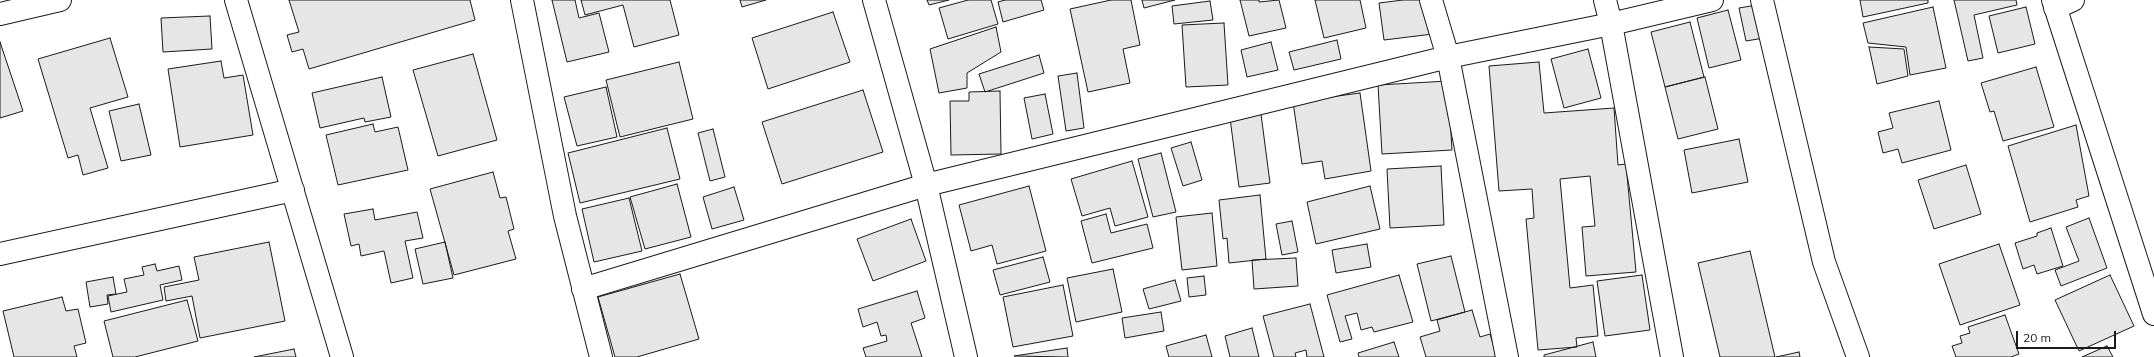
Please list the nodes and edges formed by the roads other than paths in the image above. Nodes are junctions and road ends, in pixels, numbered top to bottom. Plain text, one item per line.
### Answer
1 (60, 0) edge
2 (236, 0) edge
3 (522, 0) edge
4 (874, 0) edge
5 (1432, 0) edge
6 (1605, 0) edge
7 (1712, 0) edge
8 (1762, 0) edge
9 (2060, 3) edge
10 (0, 14) edge
11 (1611, 24) junction
12 (1448, 57) junction
13 (926, 185) junction
14 (293, 190) junction
15 (0, 254) edge
16 (583, 289) junction
17 (2154, 314) edge
18 (342, 357) edge
19 (601, 357) edge
20 (966, 357) edge
21 (1507, 357) edge
22 (1672, 357) edge
23 (1858, 357) edge

1 - 10 street
2 - 14 street
3 - 16 street
4 - 13 street
5 - 12 street
6 - 11 street
7 - 11 street
8 - 23 street
9 - 17 street
11 - 12 street
11 - 22 street
12 - 13 street
12 - 21 street
13 - 16 street
13 - 20 street
14 - 15 street
14 - 18 street
16 - 19 street

